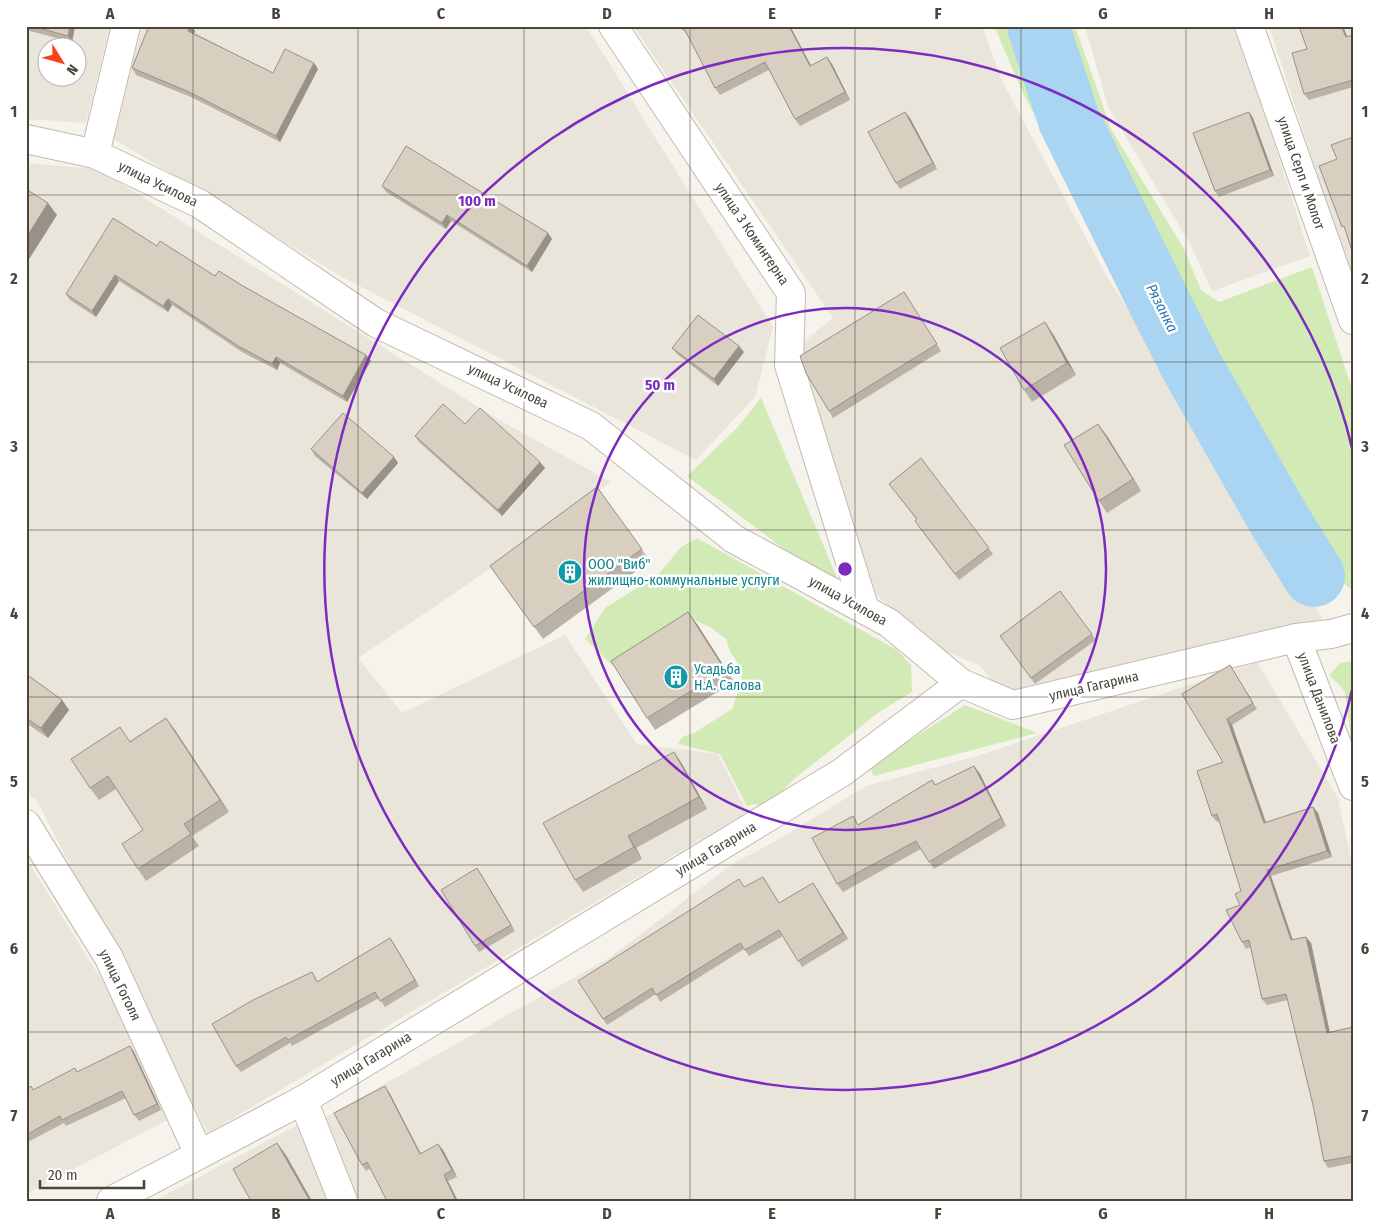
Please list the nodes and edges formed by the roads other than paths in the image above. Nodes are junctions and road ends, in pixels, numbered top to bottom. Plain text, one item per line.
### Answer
1 (126, 26) edge
2 (613, 26) edge
3 (1249, 26) edge
4 (26, 139) edge
5 (95, 154) junction
6 (1353, 320) edge
7 (865, 610) junction
8 (1353, 628) edge
9 (1296, 638) junction
10 (961, 683) junction
11 (1353, 786) edge
12 (26, 824) edge
13 (304, 1100) junction
14 (199, 1154) junction
15 (111, 1201) edge
16 (343, 1201) edge

1 - 5 street
2 - 7 street, улица 3 Коминтерна
3 - 6 street, улица Серп и Молот
4 - 5 street, улица Усилова
5 - 7 street, улица Усилова
7 - 10 street, улица Усилова
8 - 9 street, улица Гагарина
9 - 10 street, улица Гагарина
9 - 11 street, улица Данилова
10 - 13 street, улица Гагарина
12 - 14 street, улица Гоголя
13 - 14 street, улица Гагарина
13 - 16 street
14 - 15 street, улица Гагарина

